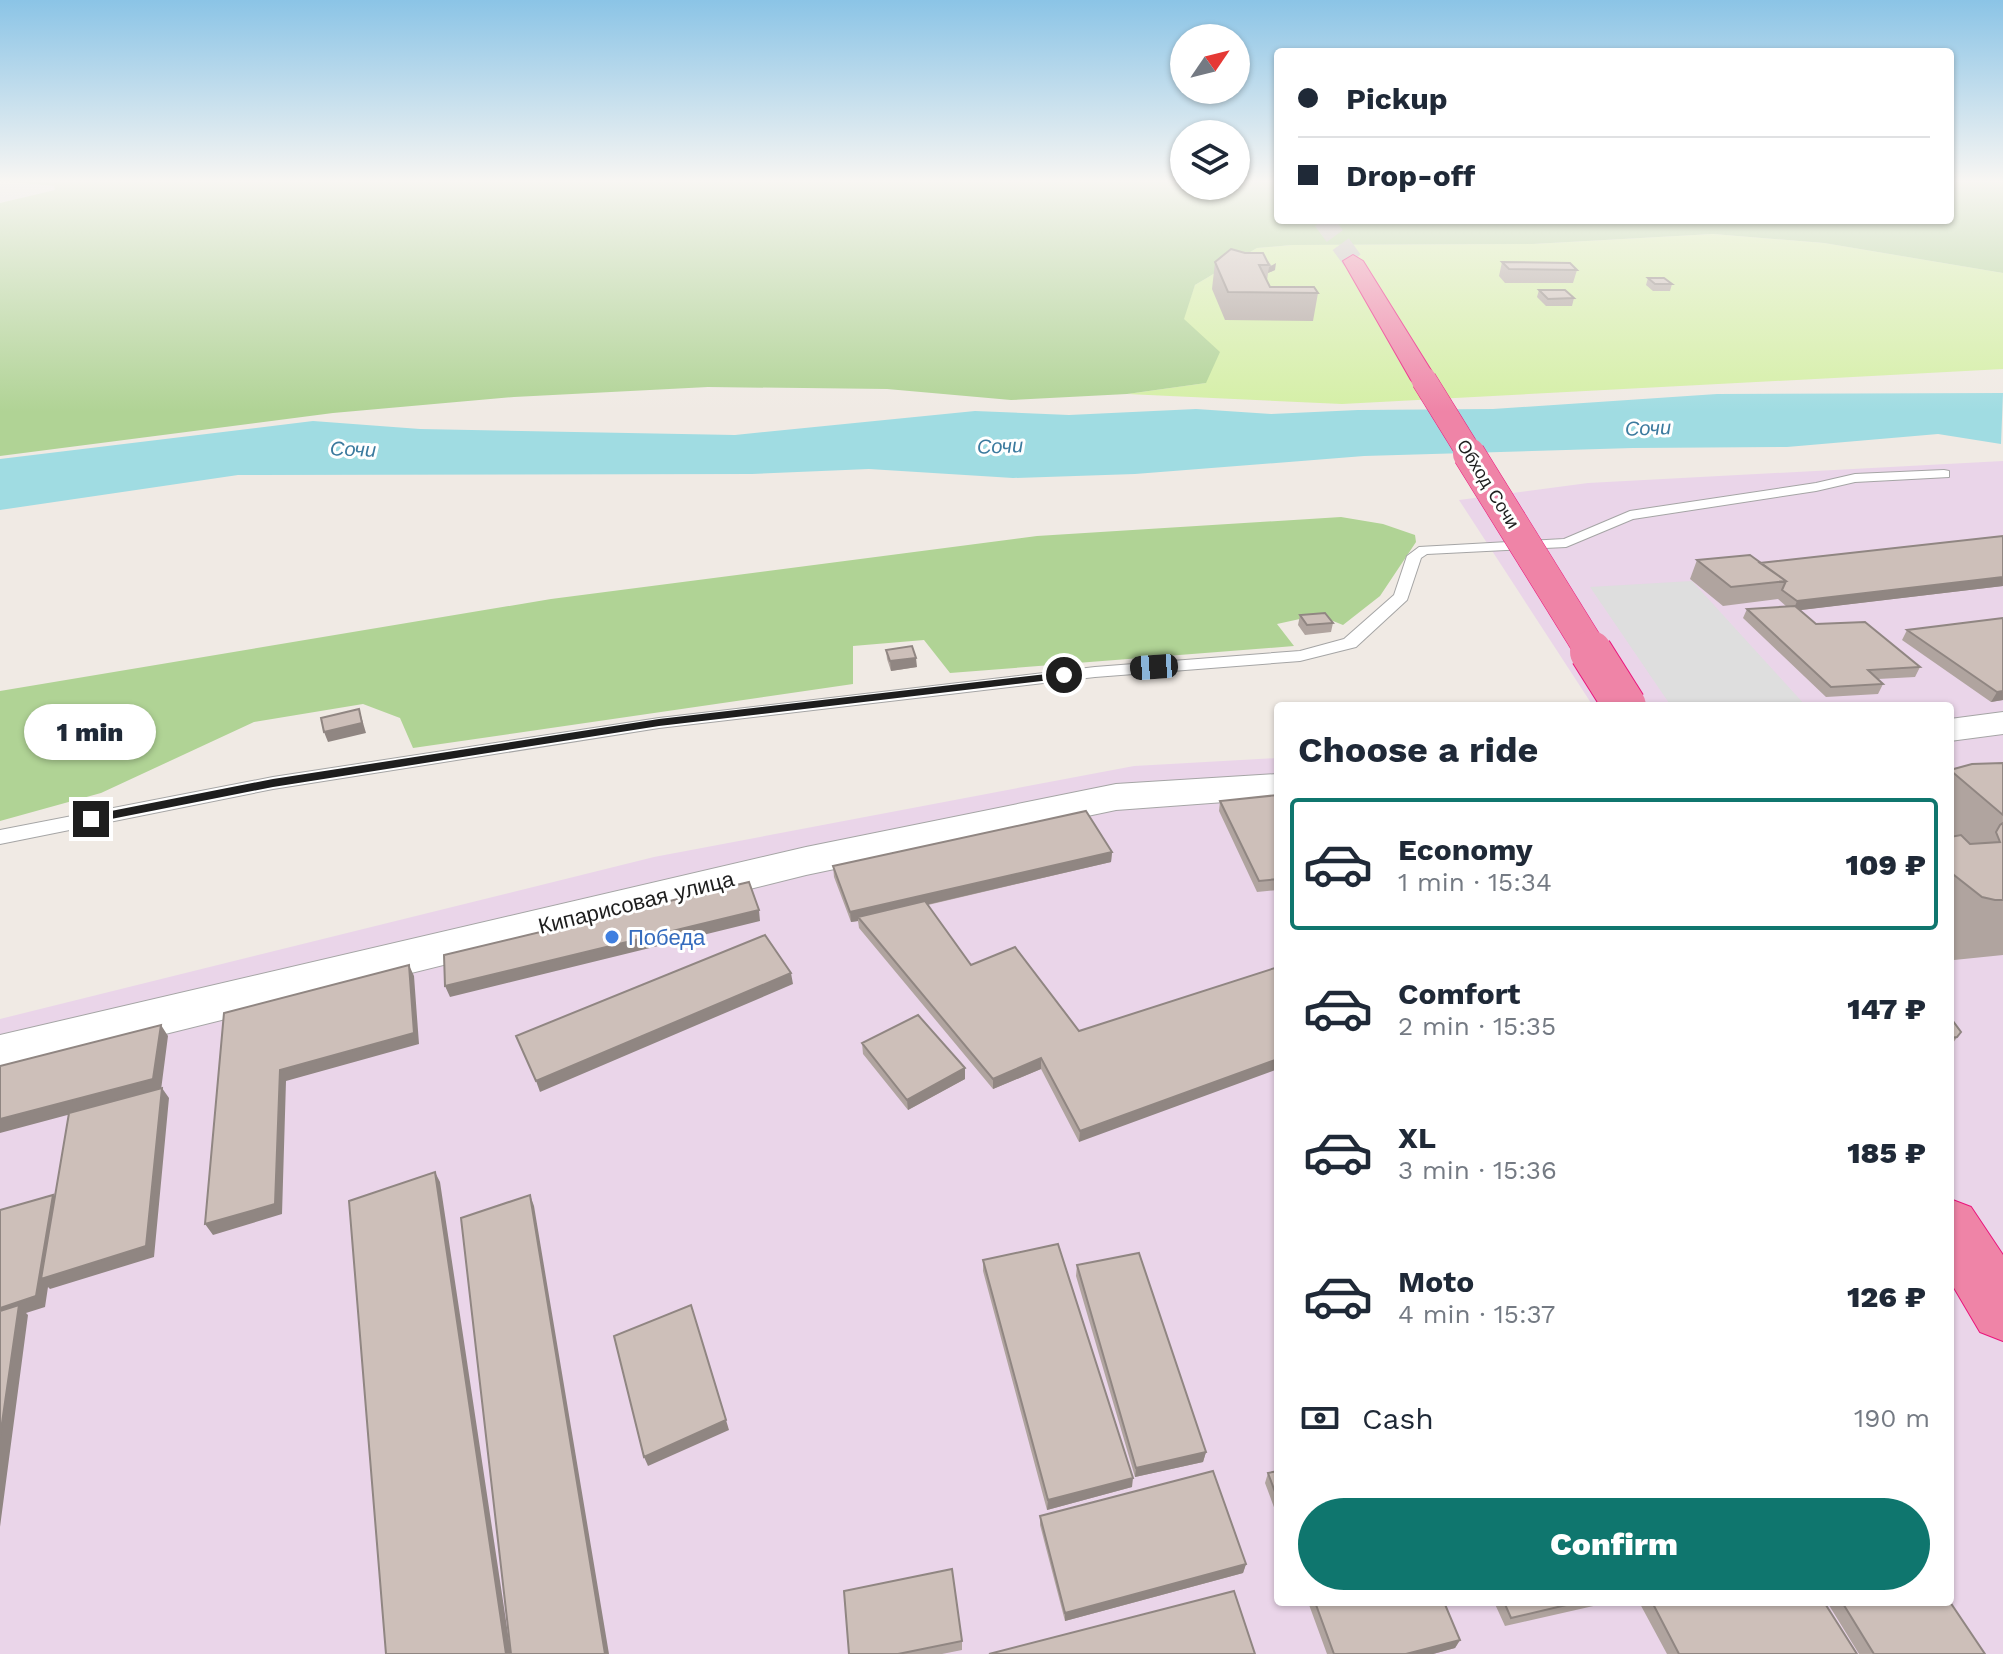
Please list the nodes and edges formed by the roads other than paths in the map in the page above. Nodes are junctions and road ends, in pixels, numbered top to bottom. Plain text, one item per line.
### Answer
1 (1353, 261) tunnel mouth
2 (1944, 474) dead end
3 (1623, 702) edge
4 (2003, 723) edge
5 (1954, 729) edge
6 (1274, 786) edge
7 (0, 837) edge
8 (0, 1055) edge
9 (1954, 1232) edge
10 (2003, 1311) edge

1 - 3 highway, Обход Сочи, bridge
2 - 7 lane
4 - 5 street
6 - 8 street, Кипарисовая улица
9 - 10 highway

